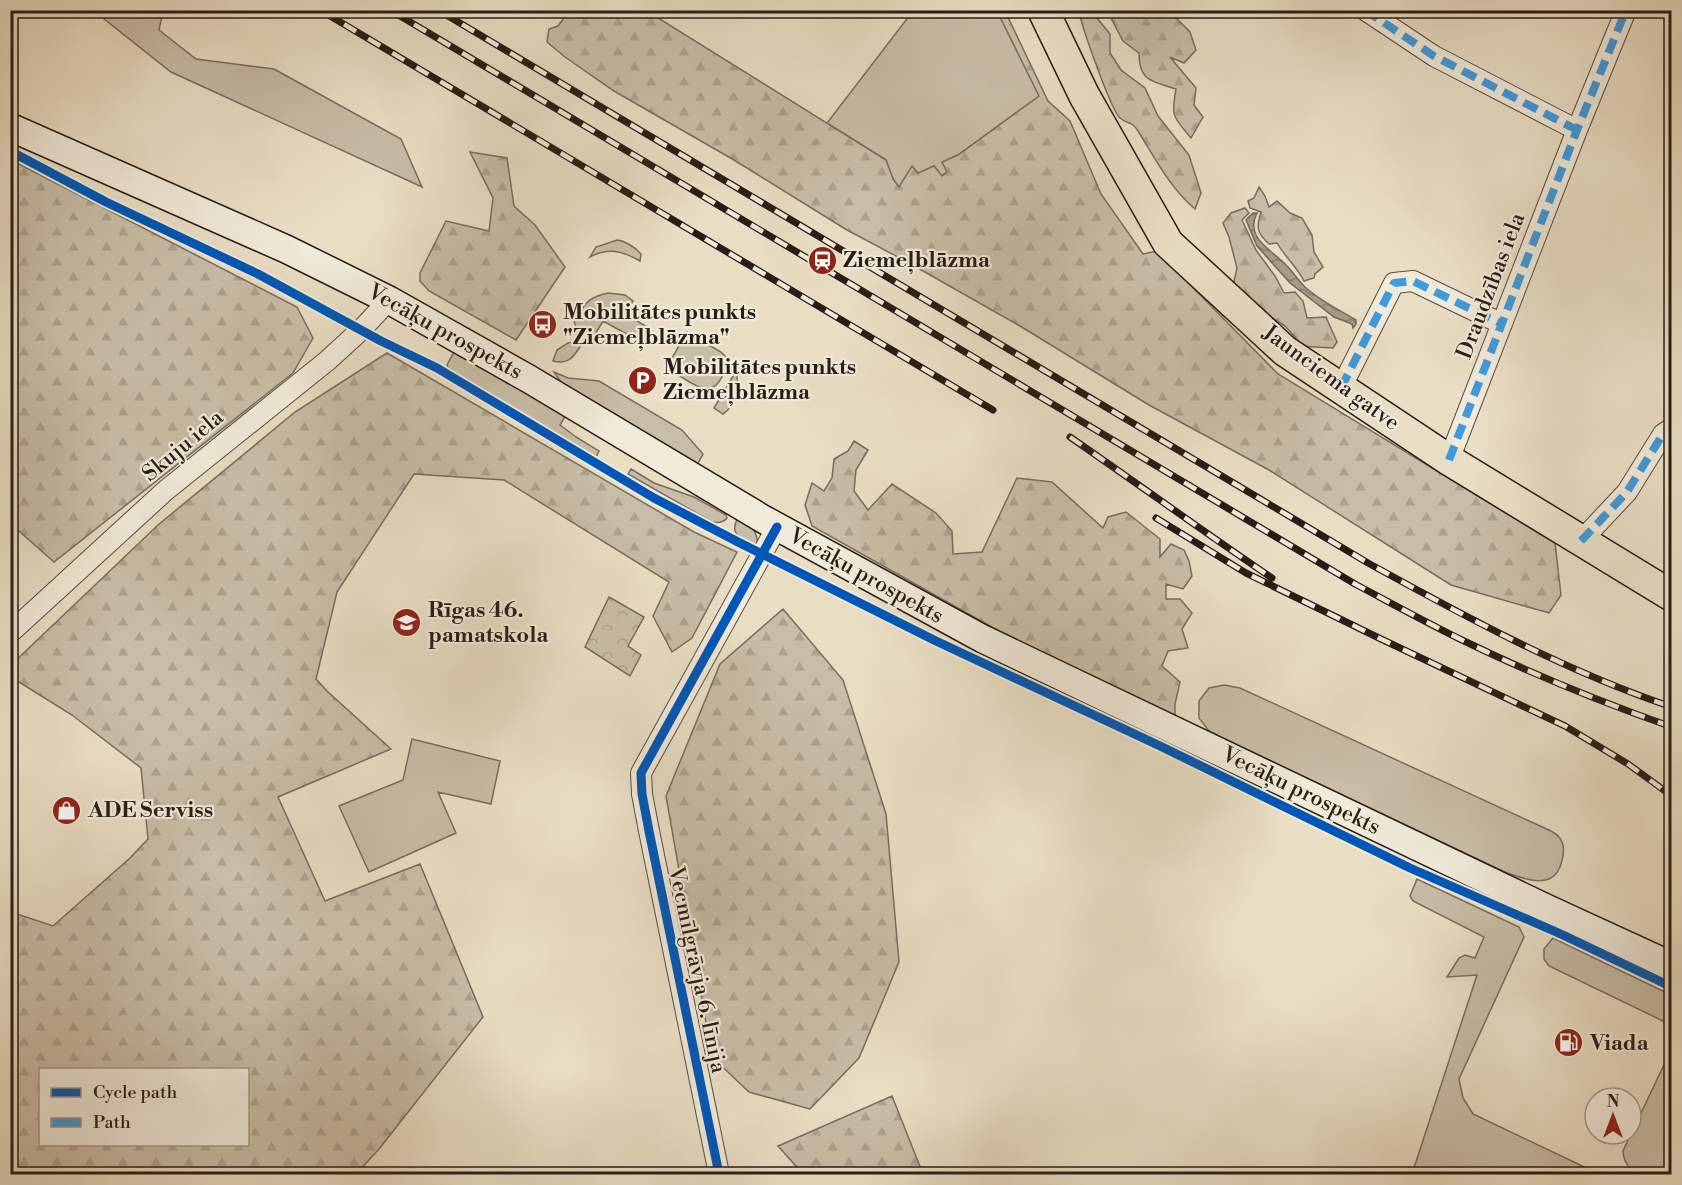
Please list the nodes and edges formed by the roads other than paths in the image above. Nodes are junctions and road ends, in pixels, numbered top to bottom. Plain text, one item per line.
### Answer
1 (1043, 10) edge
2 (1365, 10) edge
3 (1626, 10) edge
4 (10, 127) edge
5 (1577, 130) junction
6 (389, 300) junction
7 (1502, 324) junction
8 (1341, 388) junction
9 (1671, 428) edge
10 (1449, 460) junction
11 (777, 527) junction
12 (1581, 541) junction
13 (1671, 596) edge
14 (10, 633) edge
15 (1671, 966) edge
16 (719, 1174) edge

1 - 8 main road, Jaunciema gatve
2 - 5 street
3 - 5 street, Draudzības iela
4 - 6 main road, Vecāķu prospekts
5 - 7 street, Draudzības iela
6 - 11 main road, Vecāķu prospekts
6 - 14 street, Skuju iela
7 - 8 street
7 - 10 street, Draudzības iela
8 - 10 main road, Jaunciema gatve
9 - 12 street
10 - 12 main road, Jaunciema gatve
11 - 15 main road, Vecāķu prospekts
11 - 16 street, Vecmīlgrāvja 6. līnija
12 - 13 main road, Jaunciema gatve

